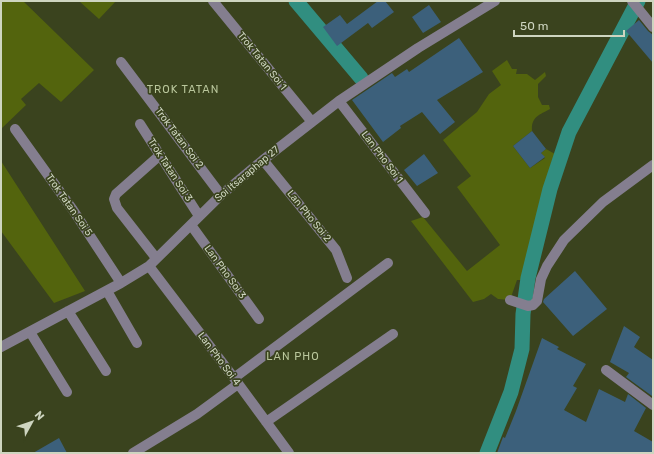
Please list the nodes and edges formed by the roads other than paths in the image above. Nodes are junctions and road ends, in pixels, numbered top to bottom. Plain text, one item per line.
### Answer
1 (213, 1) edge
2 (495, 1) edge
3 (633, 3) edge
4 (653, 27) edge
5 (121, 62) dead end
6 (339, 101) junction
7 (312, 122) junction
8 (140, 124) dead end
9 (15, 129) dead end
10 (160, 155) junction
11 (263, 160) junction
12 (653, 165) edge
13 (221, 195) junction
14 (425, 213) dead end
15 (199, 216) junction
16 (191, 225) junction
17 (156, 258) junction
18 (388, 263) dead end
19 (149, 266) junction
20 (347, 278) dead end
21 (121, 283) junction
22 (107, 291) junction
23 (510, 300) dead end
24 (68, 311) junction
25 (258, 319) dead end
26 (30, 332) junction
27 (393, 334) dead end
28 (137, 344) dead end
29 (1, 347) edge
30 (606, 370) dead end
31 (106, 371) dead end
32 (236, 381) junction
33 (67, 392) dead end
34 (653, 404) edge
35 (266, 422) junction
36 (133, 453) edge
37 (288, 453) edge

1 - 7 street, Trok Tatan Soi 1
2 - 6 street, Soi Itsaraphap 27
3 - 4 street
5 - 13 street, Trok Tatan Soi 2
6 - 7 street, Soi Itsaraphap 27
6 - 14 street, Lan Pho Soi 1
7 - 11 street, Soi Itsaraphap 27
8 - 10 street, Trok Tatan Soi 3
9 - 21 street, Trok Tatan Soi 5
10 - 15 street, Trok Tatan Soi 3
10 - 17 street
11 - 13 street, Soi Itsaraphap 27
11 - 20 street, Lan Pho Soi 2
12 - 23 street
13 - 15 street, Soi Itsaraphap 27
15 - 16 street, Soi Itsaraphap 27
16 - 17 street, Soi Itsaraphap 27
16 - 25 street, Lan Pho Soi 3
17 - 19 street, Soi Itsaraphap 27
18 - 32 street
19 - 21 street, Soi Itsaraphap 27
19 - 32 street, Lan Pho Soi 4
21 - 22 street, Soi Itsaraphap 27
22 - 24 street, Soi Itsaraphap 27
22 - 28 street
24 - 26 street, Soi Itsaraphap 27
24 - 31 street
26 - 29 street, Soi Itsaraphap 27
26 - 33 street
27 - 35 street
30 - 34 street
32 - 35 street, Lan Pho Soi 4
32 - 36 street
35 - 37 street, Lan Pho Soi 4

